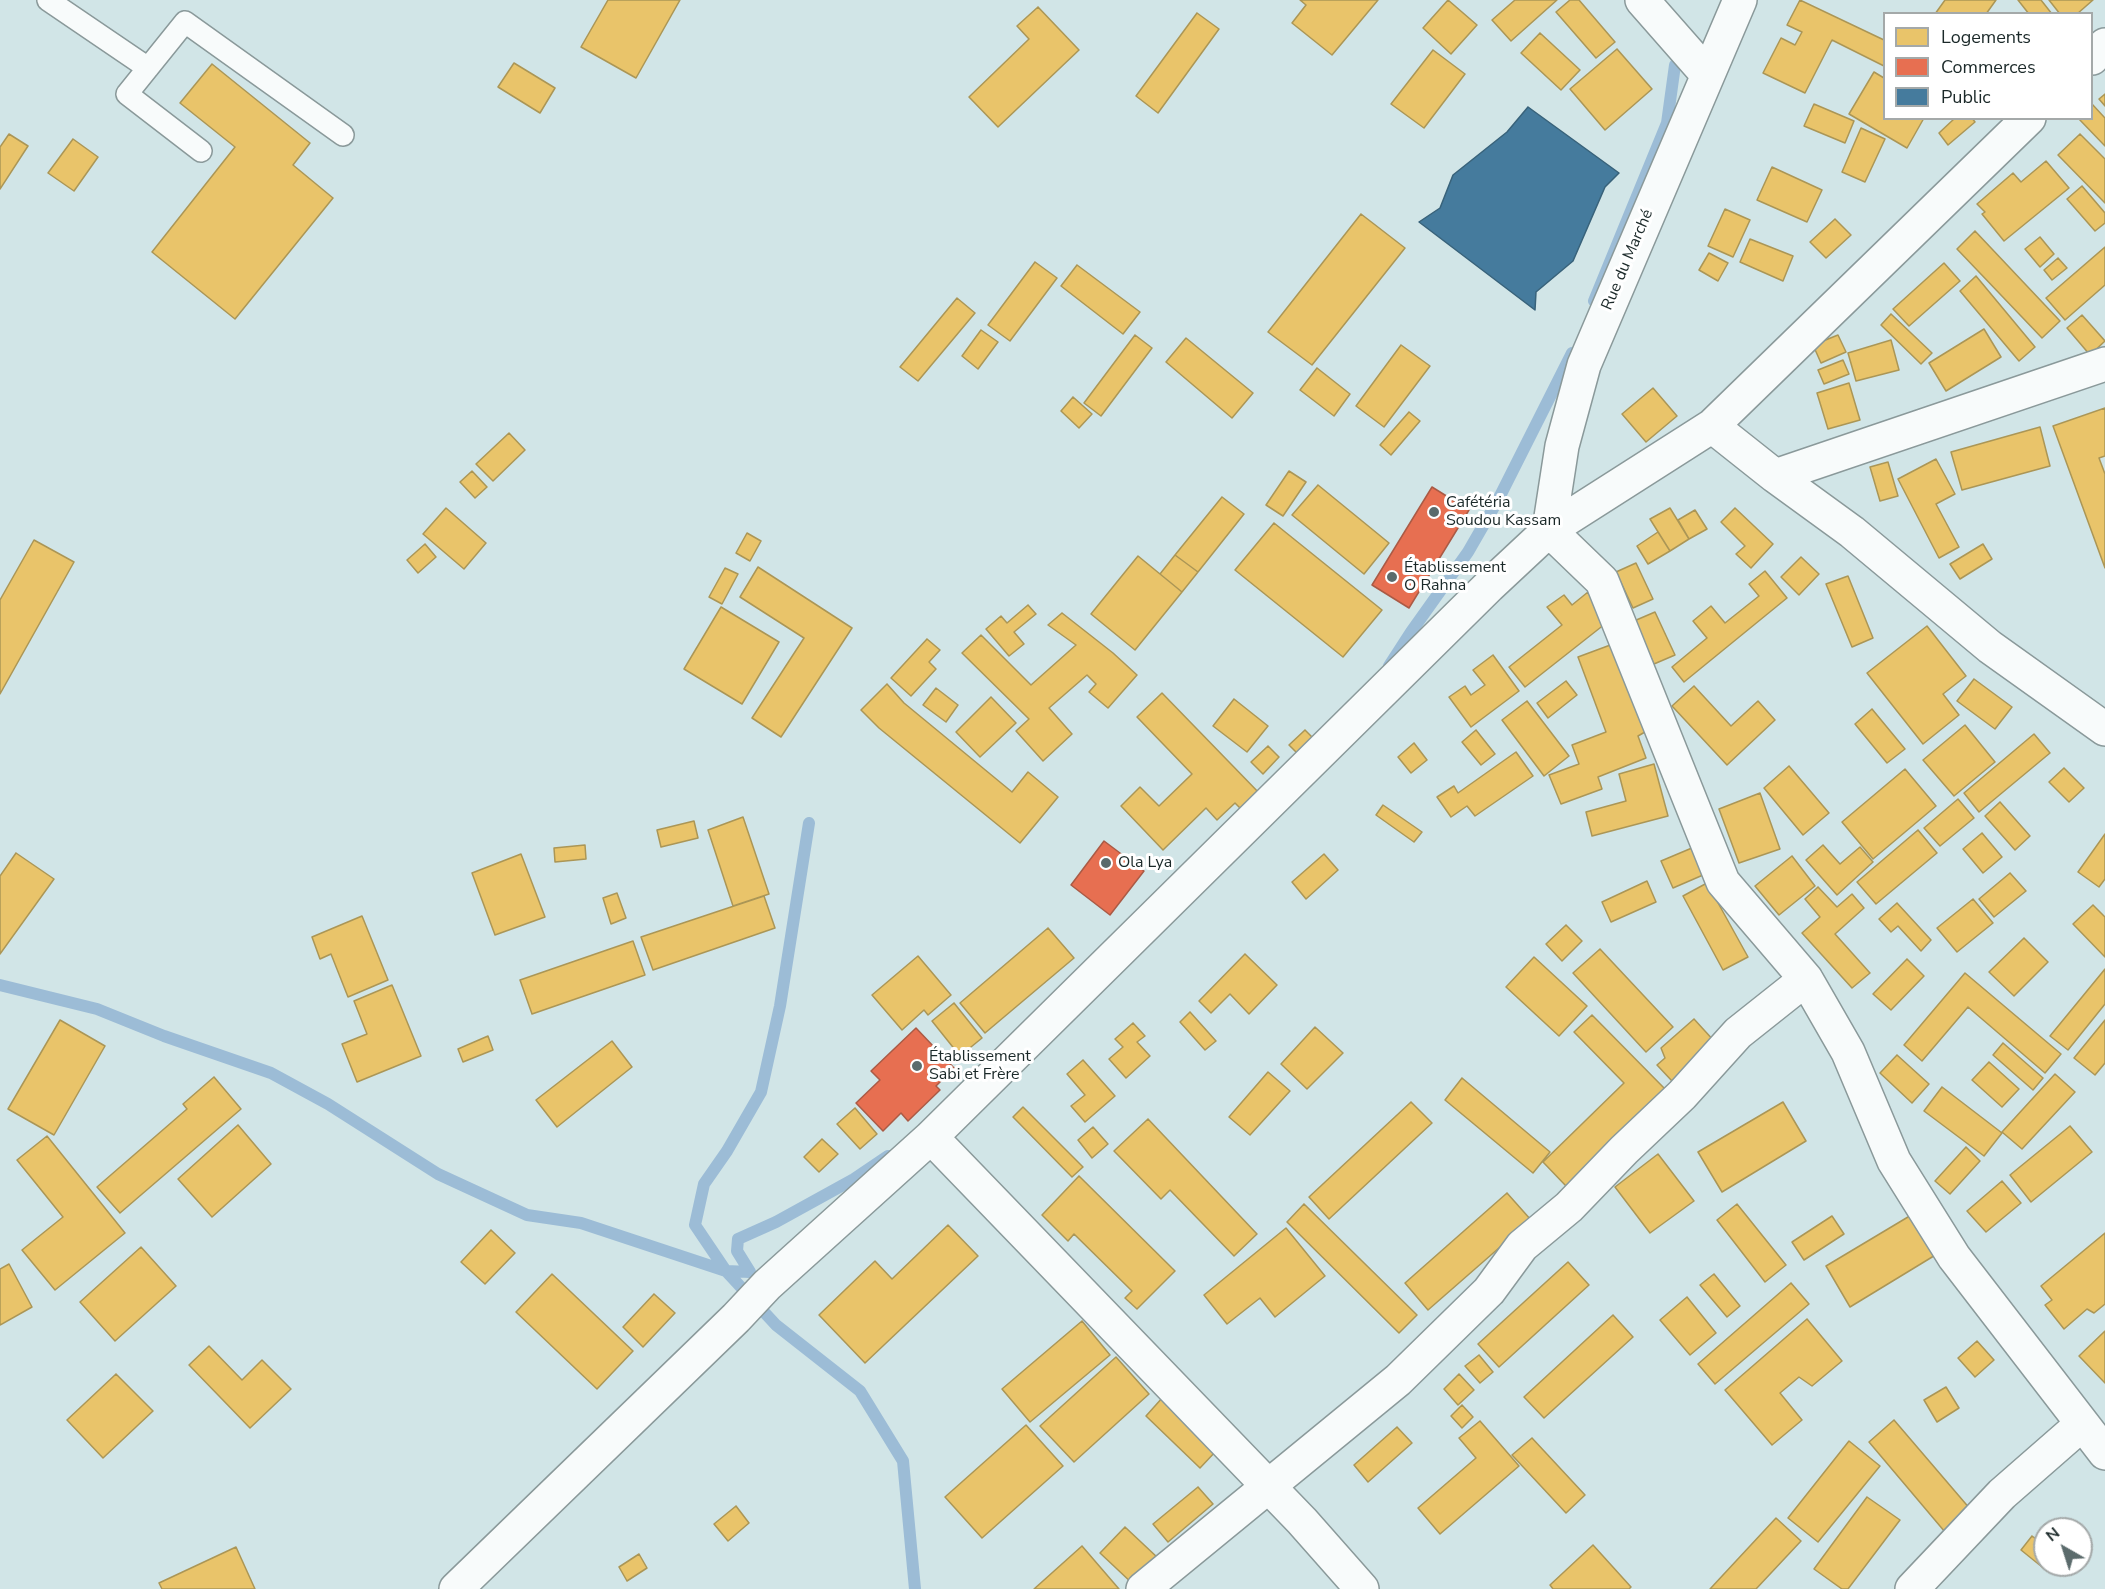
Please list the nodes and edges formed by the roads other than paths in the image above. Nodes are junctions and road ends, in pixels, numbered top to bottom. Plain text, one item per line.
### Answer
1 (48, 0) edge
2 (1642, 0) edge
3 (1740, 0) edge
4 (2105, 45) edge
5 (2093, 56) edge
6 (148, 68) junction
7 (1707, 74) junction
8 (2027, 120) edge
9 (343, 135) dead end
10 (201, 151) dead end
11 (2105, 364) edge
12 (1712, 426) junction
13 (1775, 476) junction
14 (1549, 530) junction
15 (2105, 729) edge
16 (1806, 979) junction
17 (931, 1137) junction
18 (2081, 1425) junction
19 (2105, 1453) edge
20 (1268, 1487) junction
21 (456, 1589) edge
22 (1143, 1589) edge
23 (1362, 1589) edge
24 (1912, 1589) edge

1 - 6 lane
2 - 7 street
3 - 7 street, Rue du Marché
4 - 5 street
6 - 9 lane
6 - 10 lane
7 - 14 street, Rue du Marché
8 - 12 street
11 - 13 street
12 - 13 street
12 - 14 street
13 - 15 street
14 - 16 street
14 - 17 street
16 - 18 street
16 - 20 street
17 - 20 street
17 - 21 street
18 - 19 street
18 - 24 street
20 - 22 street
20 - 23 street

